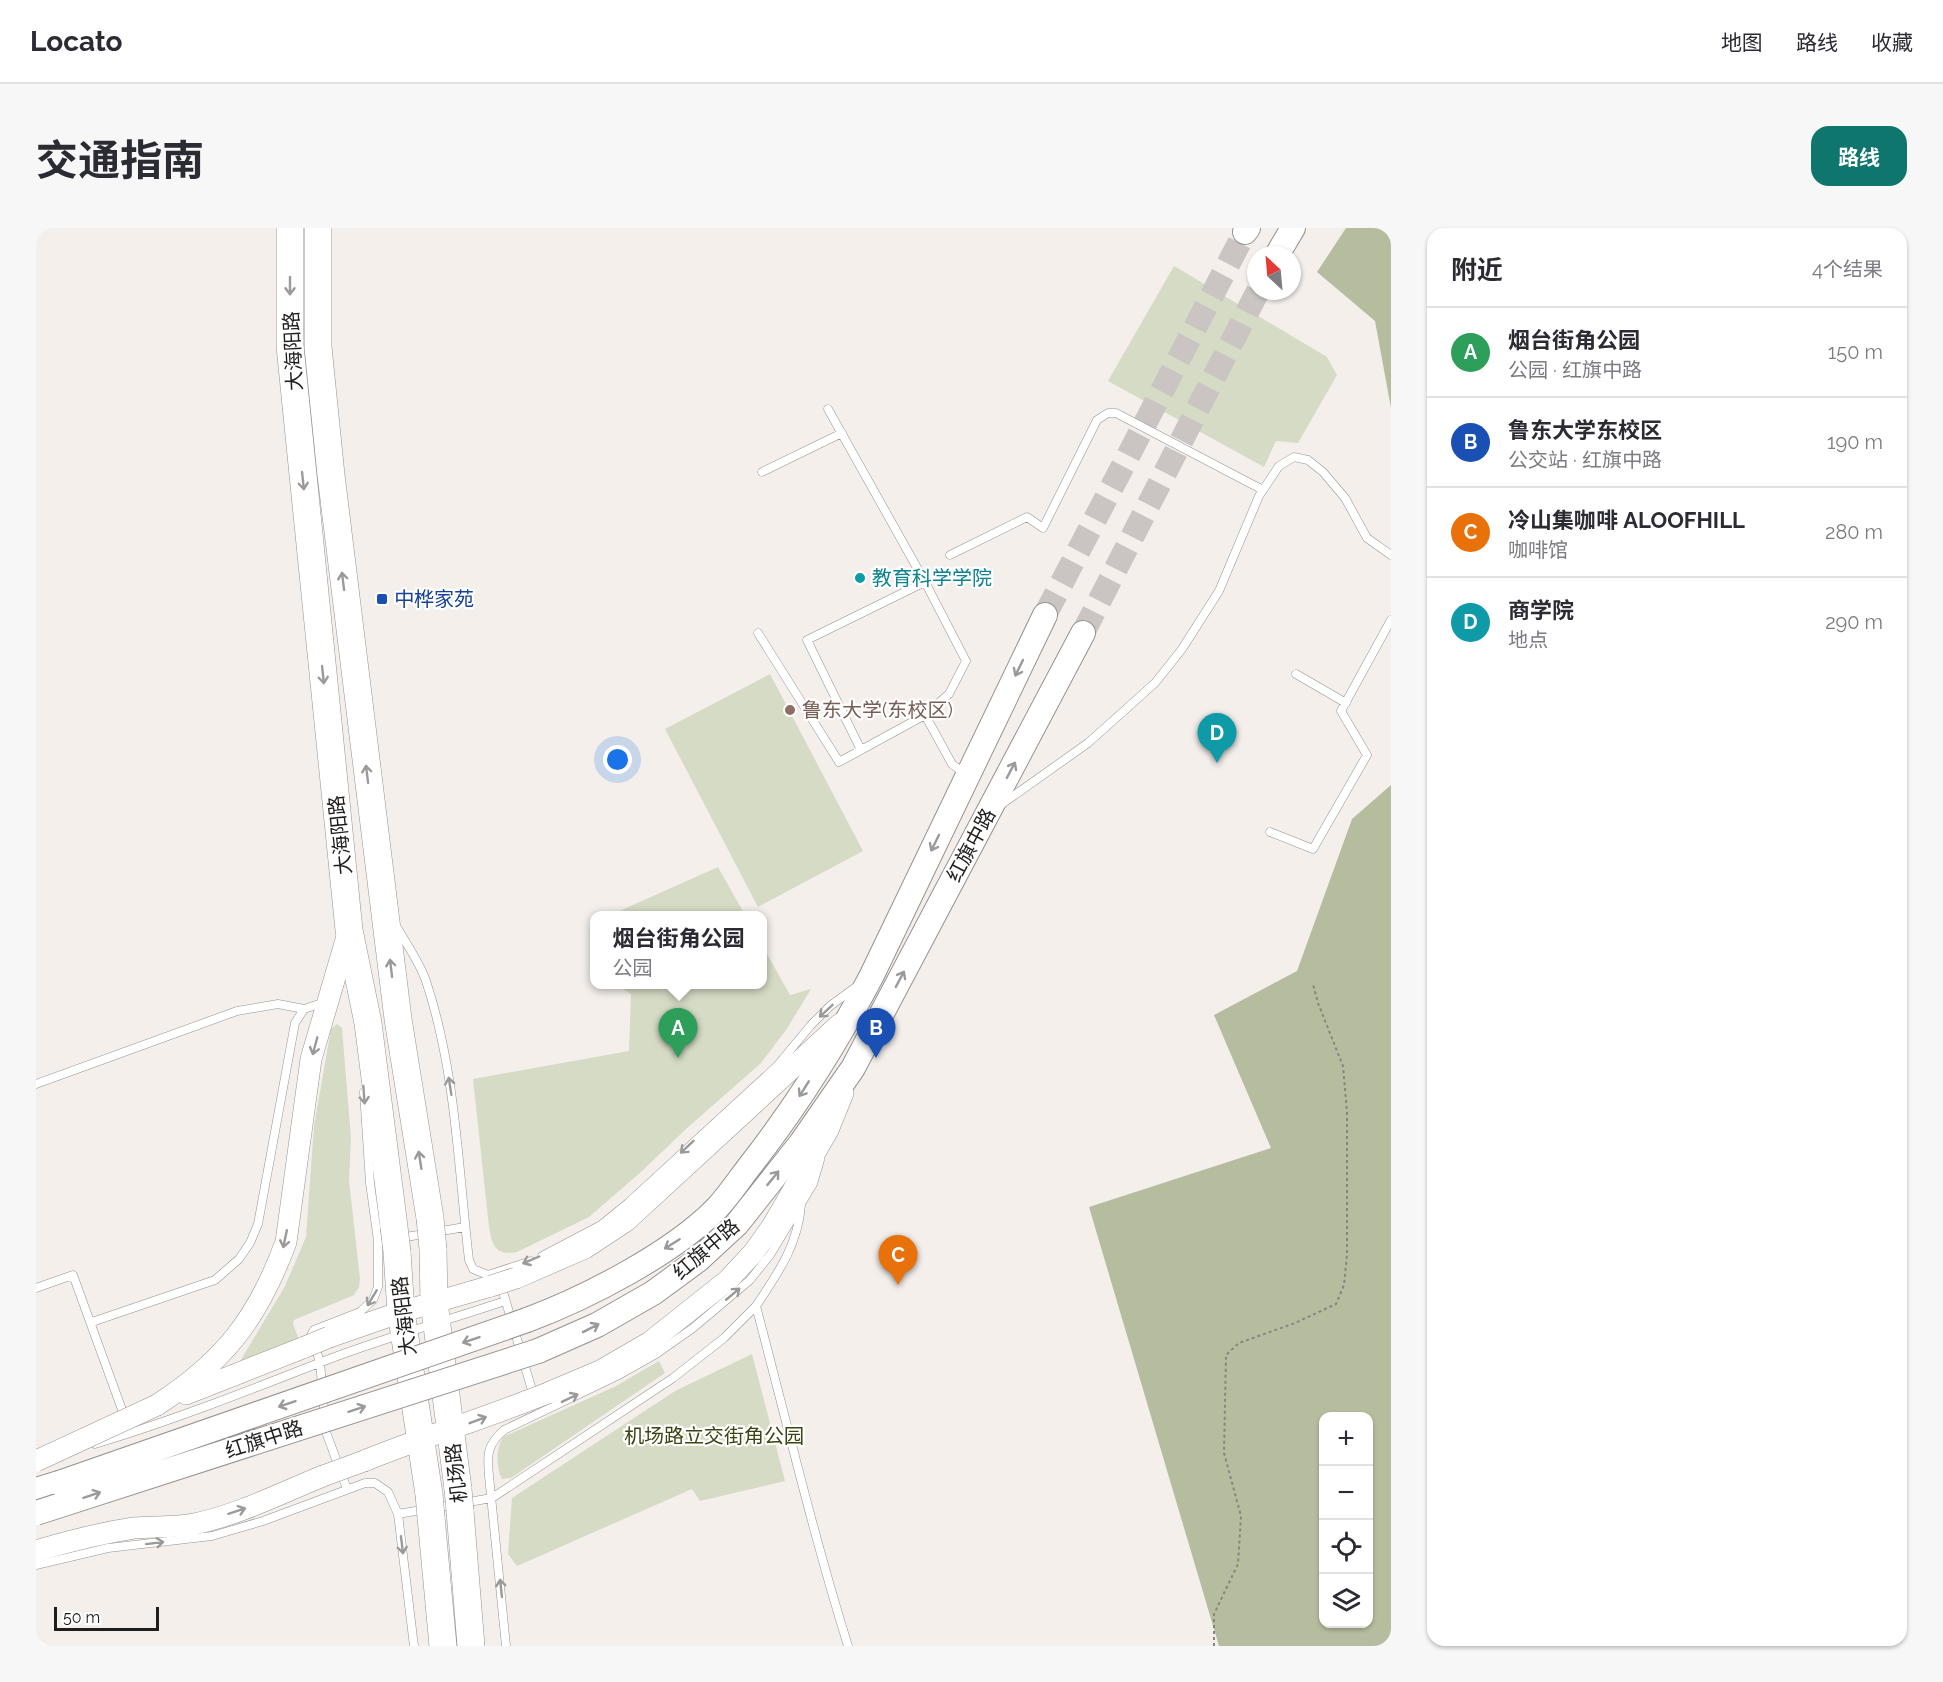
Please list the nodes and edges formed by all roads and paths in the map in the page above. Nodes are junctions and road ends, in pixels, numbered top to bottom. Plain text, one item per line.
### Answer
1 (290, 228) edge
2 (318, 228) edge
3 (1293, 228) edge
4 (1282, 246) edge
5 (828, 409) dead end
6 (842, 433) junction
7 (762, 472) dead end
8 (1263, 490) junction
9 (950, 555) dead end
10 (1391, 555) edge
11 (925, 582) junction
12 (1045, 615) tunnel mouth
13 (1391, 620) edge
14 (758, 633) dead end
15 (1083, 633) tunnel mouth
16 (1296, 674) dead end
17 (1346, 703) junction
18 (925, 715) junction
19 (861, 750) junction
20 (968, 776) junction
21 (987, 816) junction
22 (1270, 832) dead end
23 (382, 901) junction
24 (346, 953) junction
25 (872, 975) junction
26 (1313, 984) dead end
27 (328, 1001) junction
28 (304, 1009) junction
29 (852, 1013) junction
30 (853, 1068) junction
31 (363, 1083) dead end
32 (36, 1084) edge
33 (828, 1130) junction
34 (801, 1204) junction
35 (465, 1227) junction
36 (389, 1240) junction
37 (501, 1279) junction
38 (36, 1288) edge
39 (505, 1301) junction
40 (434, 1302) junction
41 (756, 1306) junction
42 (401, 1312) junction
43 (92, 1322) junction
44 (320, 1362) junction
45 (157, 1405) junction
46 (533, 1407) junction
47 (450, 1430) junction
48 (131, 1433) junction
49 (422, 1438) junction
50 (36, 1461) edge
51 (36, 1489) edge
52 (347, 1489) junction
53 (492, 1498) junction
54 (36, 1513) edge
55 (398, 1514) junction
56 (36, 1551) edge
57 (36, 1566) edge
58 (414, 1646) edge
59 (443, 1646) edge
60 (471, 1646) edge
61 (506, 1646) edge
62 (848, 1646) edge
63 (1214, 1646) edge

1 -> 24 highway, 大海阳路
23 -> 2 highway, 大海阳路
3 - 4 main road
5 - 6 lane
6 - 7 lane
6 - 11 lane
8 - 9 lane
8 - 10 lane
8 - 21 lane
11 - 18 lane
11 - 19 lane
12 -> 20 main road, 红旗中路
13 - 17 lane
14 - 19 lane
21 -> 15 main road, 红旗中路
16 - 17 lane
17 - 22 lane
18 - 19 lane
18 - 20 lane
20 -> 25 main road, 红旗中路
30 -> 21 main road, 红旗中路
35 -> 23 lane
40 -> 23 highway, 大海阳路, bridge
24 - 27 main road
24 - 36 highway, 大海阳路
25 - 29 main road, 红旗中路
25 -> 37 lane
26 - 63 path
27 - 28 lane
27 -> 45 main road
28 - 32 lane
28 - 43 lane
29 - 37 main road
29 -> 51 main road, 红旗中路, bridge
30 - 33 main road
54 -> 30 main road, 红旗中路, bridge
31 -> 36 lane
33 - 34 lane
33 - 46 main road, bridge
34 - 41 lane
46 -> 34 lane
35 - 36 lane
35 - 37 lane
36 - 42 highway, 大海阳路
36 -> 44 lane
37 - 39 lane
37 - 40 main road
38 - 43 lane
39 - 44 lane
39 - 46 lane
40 - 42 main road
40 - 47 highway, 机场路
41 - 53 lane
41 - 62 lane
42 - 45 main road, bridge
42 - 49 highway, 大海阳路
43 - 48 lane
44 - 48 lane
44 - 52 lane
45 - 50 main road, bridge
47 -> 46 main road
46 - 53 lane
47 - 49 main road
47 - 60 highway, 机场路
48 - 50 lane
56 -> 49 main road, bridge
49 - 59 highway, 机场路
52 - 55 lane
57 -> 52 lane
53 - 55 lane
61 -> 53 lane
55 -> 58 lane

